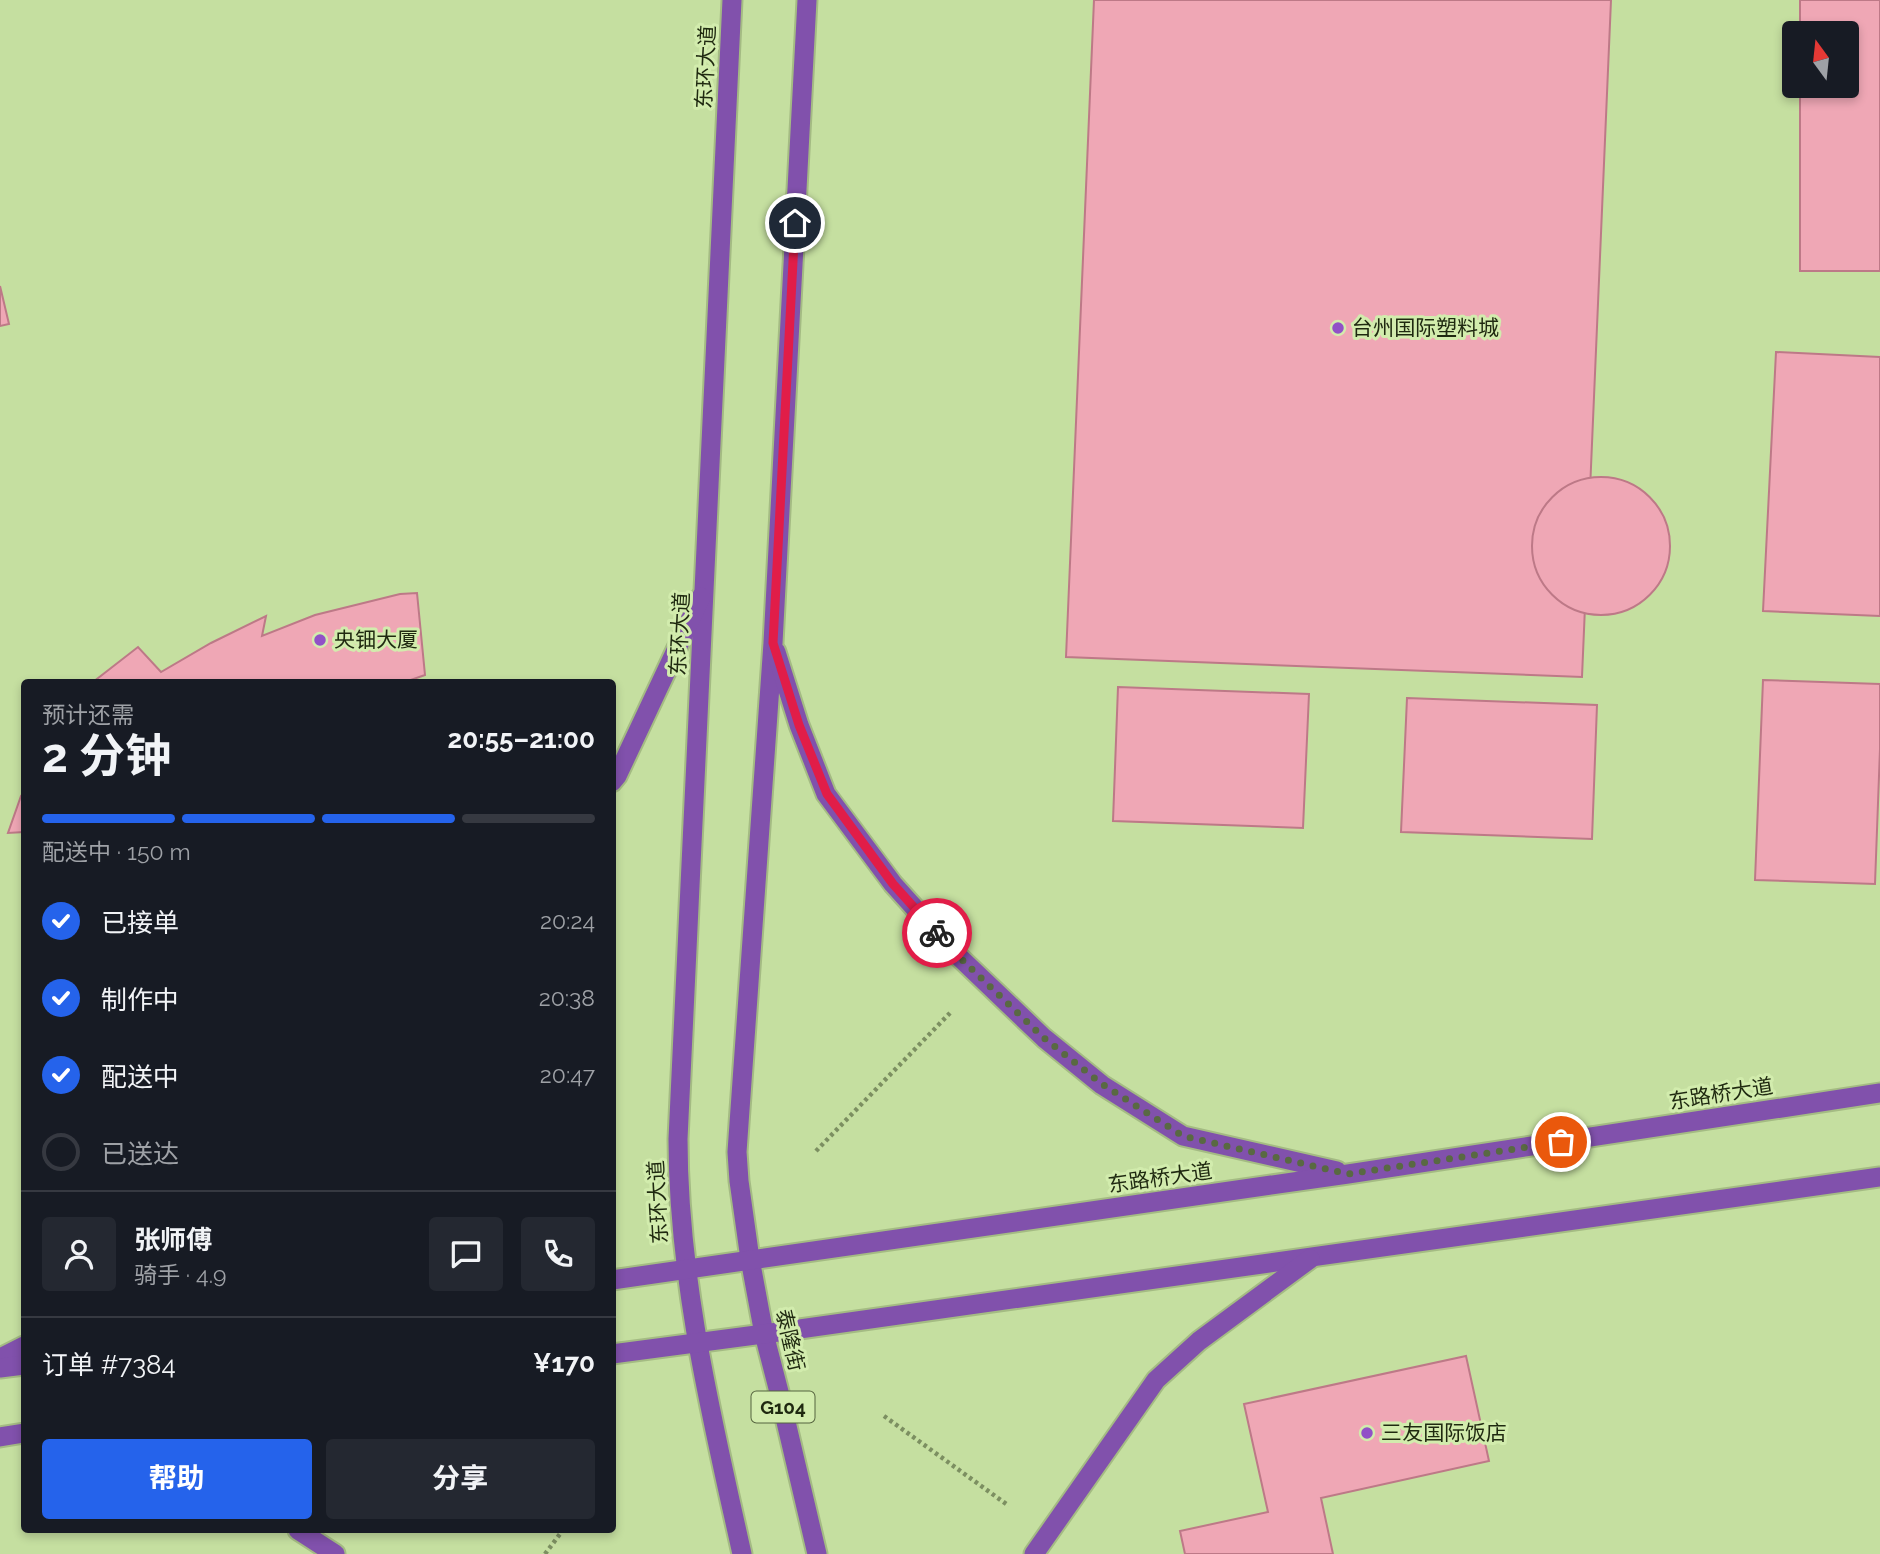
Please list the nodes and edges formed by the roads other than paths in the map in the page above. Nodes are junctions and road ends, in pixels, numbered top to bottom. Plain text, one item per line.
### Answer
1 (732, 0) edge
2 (807, 0) edge
3 (705, 587) junction
4 (773, 643) junction
5 (616, 777) edge
6 (1880, 1093) edge
7 (1348, 1174) junction
8 (1880, 1177) edge
9 (1313, 1257) junction
10 (750, 1259) junction
11 (686, 1269) junction
12 (616, 1279) edge
13 (764, 1334) junction
14 (698, 1342) junction
15 (21, 1348) edge
16 (616, 1353) edge
17 (0, 1358) edge
18 (21, 1365) edge
19 (0, 1368) edge
20 (21, 1434) edge
21 (0, 1437) edge
22 (303, 1533) edge
23 (335, 1554) edge
24 (742, 1554) edge
25 (817, 1554) edge
26 (1034, 1554) edge

1 - 3 main road, 东环大道
2 - 4 main road
3 - 5 main road
3 - 11 main road, 东环大道
4 - 7 main road
4 - 10 main road
6 - 7 main road, 东路桥大道
7 - 10 main road, 东路桥大道
8 - 9 main road
9 - 13 main road
9 - 26 main road
10 - 11 main road, 东路桥大道
10 - 13 main road, 泰隆街 / G104
11 - 12 main road, 东路桥大道
11 - 14 main road
13 - 14 main road
13 - 25 main road, 泰隆街 / G104
14 - 16 main road
14 - 24 main road
15 - 17 main road
18 - 19 main road
20 - 21 main road
22 - 23 main road

